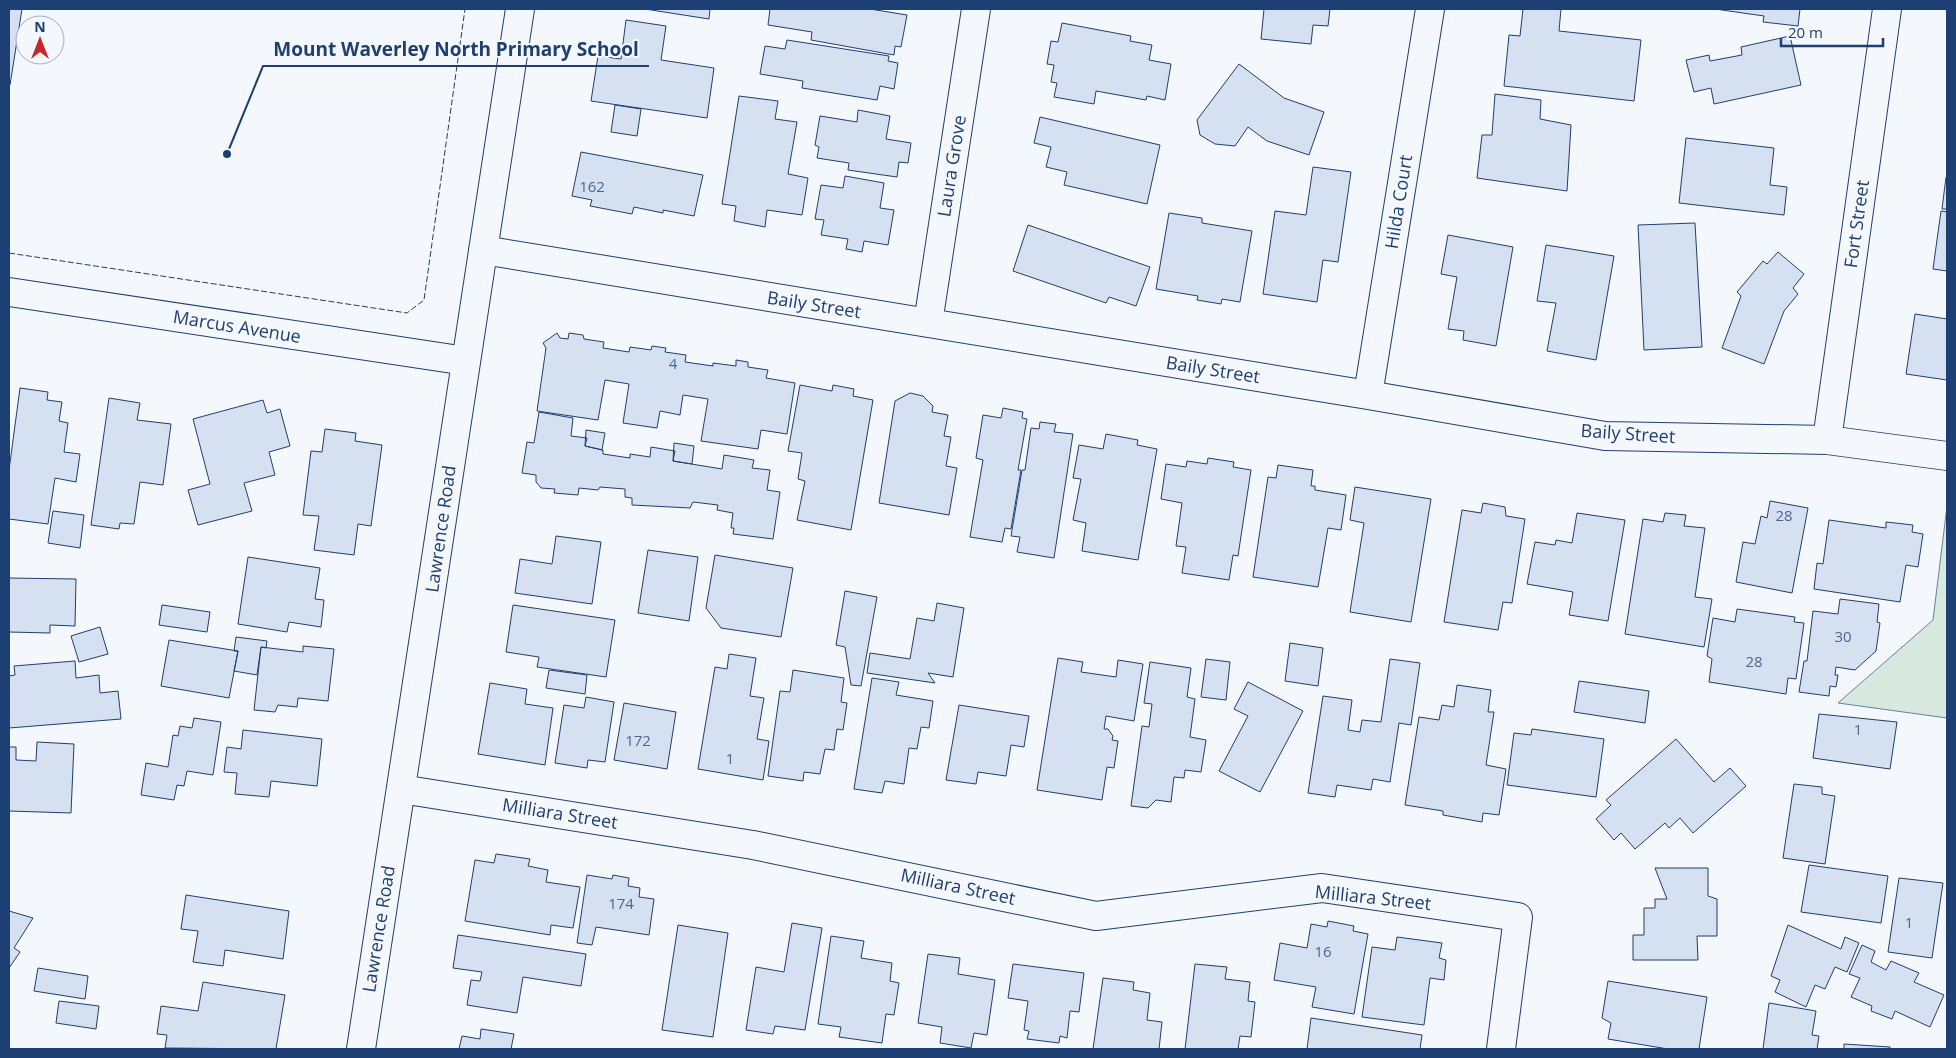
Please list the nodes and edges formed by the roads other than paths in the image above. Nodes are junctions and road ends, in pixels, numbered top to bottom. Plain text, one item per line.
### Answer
1 (520, 9) edge
2 (976, 9) edge
3 (1430, 9) edge
4 (1887, 9) edge
5 (483, 250) junction
6 (9, 292) edge
7 (928, 323) junction
8 (466, 361) junction
9 (1368, 395) junction
10 (1827, 440) junction
11 (1947, 456) edge
12 (400, 789) junction
13 (361, 1049) edge
14 (1501, 1049) edge

1 - 5 street, Lawrence Road
2 - 7 street, Laura Grove
3 - 9 street, Hilda Court
4 - 10 street, Fort Street
5 - 7 street, Baily Street
5 - 8 street, Lawrence Road
6 - 8 street, Marcus Avenue
7 - 9 street, Baily Street
8 - 12 street, Lawrence Road
9 - 10 street, Baily Street
10 - 11 street, Baily Street
12 - 13 street, Lawrence Road
12 - 14 street, Milliara Street

